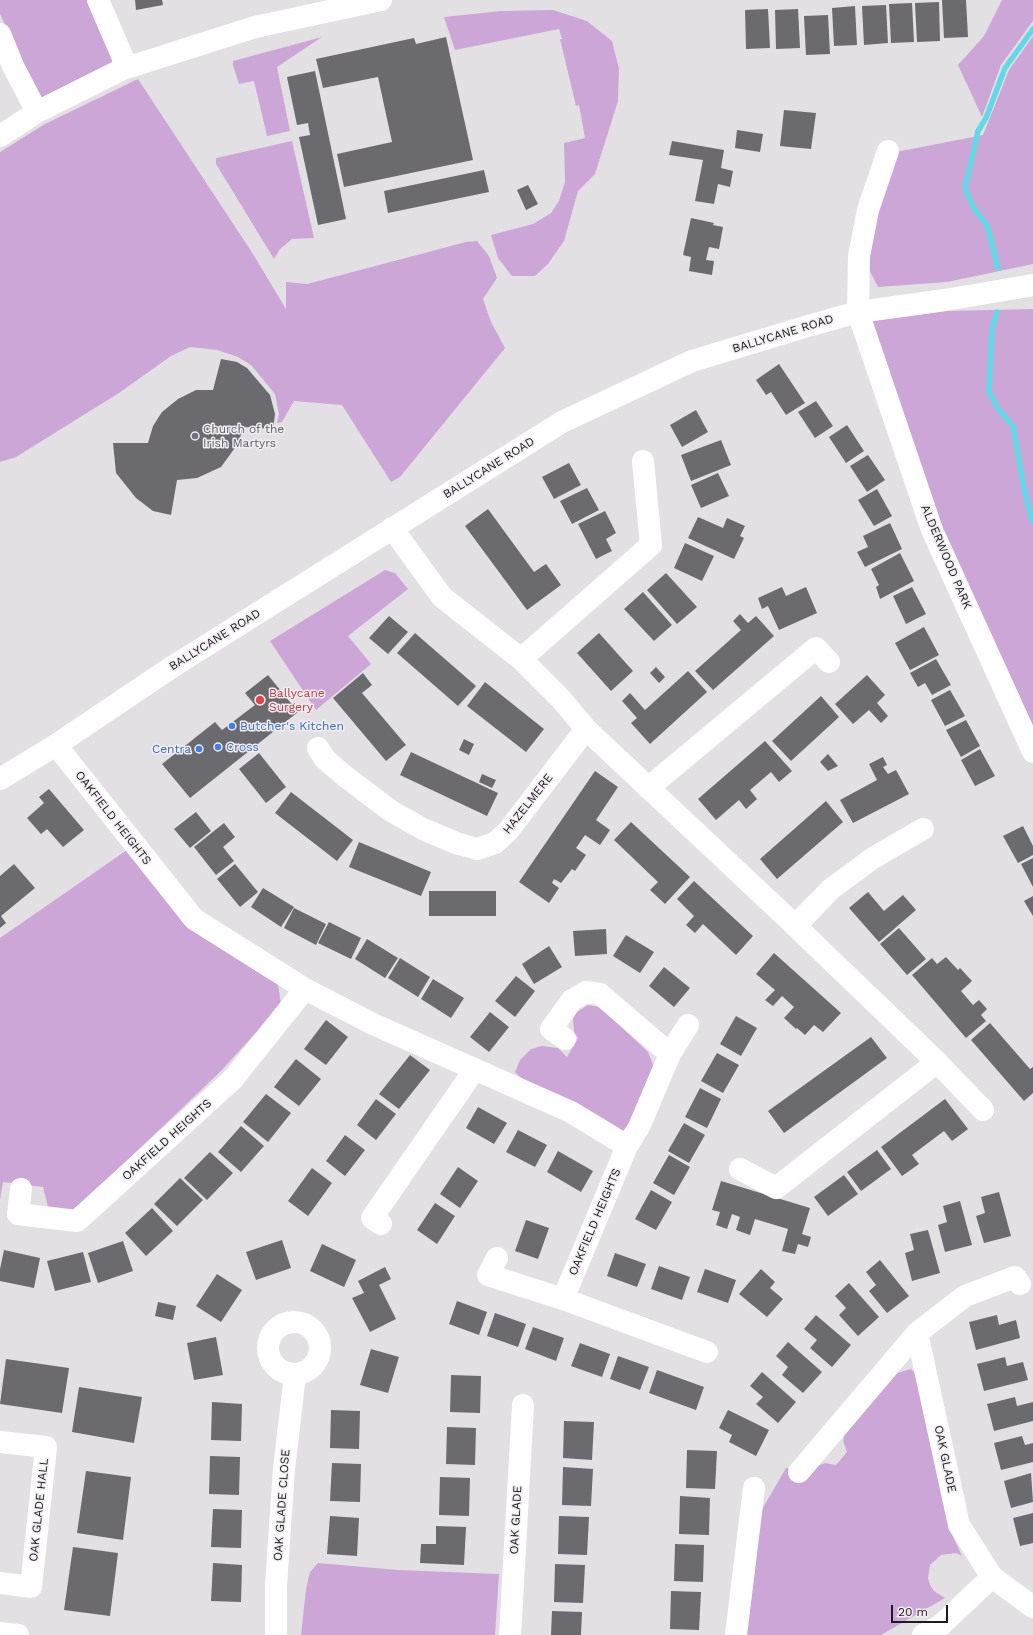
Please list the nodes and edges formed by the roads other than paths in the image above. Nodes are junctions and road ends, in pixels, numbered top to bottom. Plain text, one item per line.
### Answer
1 (98, 0) edge
2 (381, 0) edge
3 (0, 34) edge
4 (123, 69) junction
5 (37, 112) junction
6 (0, 136) edge
7 (888, 151) dead end
8 (1033, 284) edge
9 (858, 312) junction
10 (643, 460) dead end
11 (392, 528) junction
12 (521, 659) junction
13 (828, 662) dead end
14 (586, 729) junction
15 (56, 745) junction
16 (318, 748) dead end
17 (1033, 752) edge
18 (0, 779) edge
19 (648, 788) junction
20 (923, 828) dead end
21 (795, 926) junction
22 (305, 989) junction
23 (688, 1025) dead end
24 (565, 1039) dead end
25 (670, 1054) junction
26 (937, 1062) junction
27 (475, 1069) junction
28 (983, 1110) dead end
29 (627, 1146) junction
30 (740, 1169) dead end
31 (21, 1189) dead end
32 (381, 1224) dead end
33 (496, 1258) dead end
34 (1020, 1284) dead end
35 (563, 1299) junction
36 (917, 1333) junction
37 (707, 1352) dead end
38 (295, 1375) dead end
39 (523, 1405) dead end
40 (0, 1442) edge
41 (799, 1472) dead end
42 (754, 1488) dead end
43 (992, 1577) junction
44 (0, 1583) edge
45 (1033, 1607) edge
46 (936, 1632) edge
47 (0, 1633) edge
48 (18, 1635) edge
49 (276, 1635) edge
50 (510, 1635) edge
51 (736, 1635) edge

1 - 4 street
2 - 4 street
3 - 5 street
4 - 5 street
5 - 6 street
7 - 9 street, ALDERWOOD PARK
8 - 9 street, BALLYCANE ROAD
9 - 11 street, BALLYCANE ROAD
9 - 17 street, ALDERWOOD PARK
10 - 12 street
11 - 12 street
11 - 15 street, BALLYCANE ROAD
12 - 14 street
13 - 19 street
14 - 16 street, HAZELMERE
14 - 19 street
15 - 18 street, BALLYCANE ROAD
15 - 22 street, OAKFIELD HEIGHTS
19 - 21 street
20 - 21 street
21 - 26 street
22 - 27 street, OAKFIELD HEIGHTS
22 - 31 street, OAKFIELD HEIGHTS
23 - 25 street, OAKFIELD HEIGHTS
24 - 25 street
25 - 29 street, OAKFIELD HEIGHTS
26 - 28 street
26 - 30 street
27 - 29 street, OAKFIELD HEIGHTS
27 - 32 street
29 - 35 street, OAKFIELD HEIGHTS
33 - 35 street
34 - 36 street
35 - 37 street
36 - 41 street
36 - 43 street, OAK GLADE
38 - 49 street, OAK GLADE CLOSE
39 - 50 street, OAK GLADE
40 - 44 street, OAK GLADE HALL
42 - 51 street
43 - 45 street, OAK GLADE
43 - 46 street
47 - 48 street

